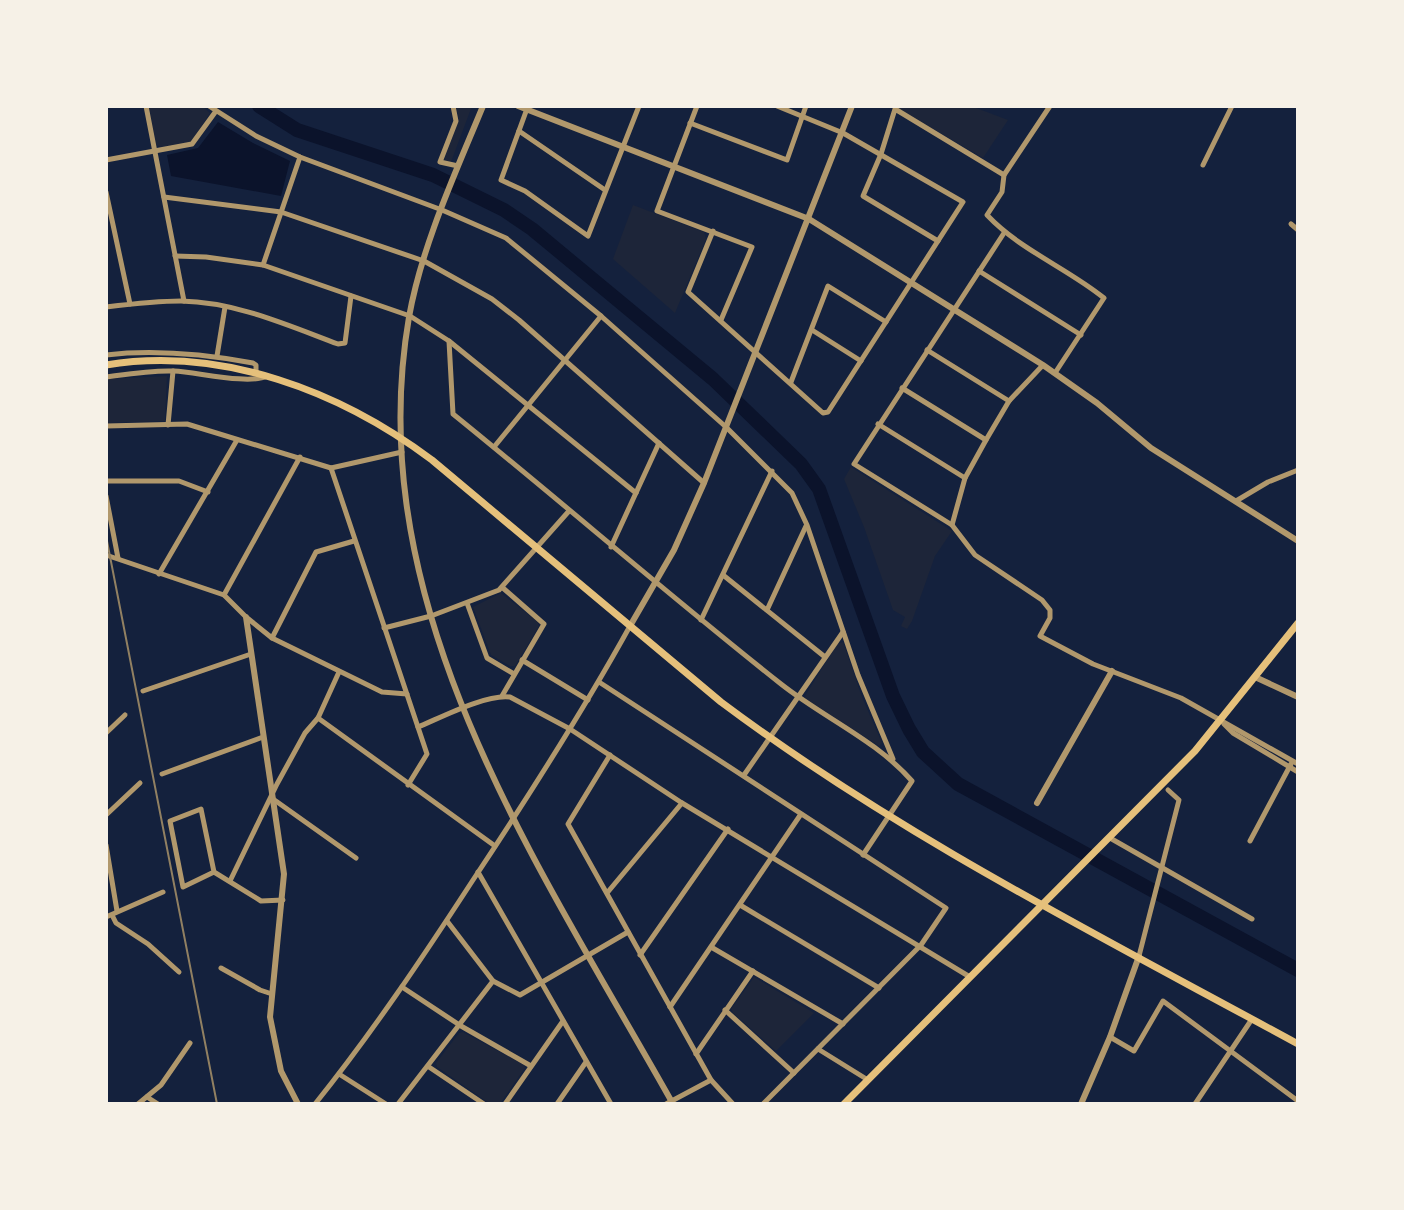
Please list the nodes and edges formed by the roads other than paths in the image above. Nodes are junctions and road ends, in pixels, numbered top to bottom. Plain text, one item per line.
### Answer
1 (146, 106) edge
2 (209, 106) edge
3 (453, 106) edge
4 (483, 106) edge
5 (518, 106) edge
6 (639, 106) edge
7 (697, 106) edge
8 (777, 106) edge
9 (806, 106) edge
10 (852, 106) edge
11 (1050, 106) edge
12 (1232, 106) edge
13 (528, 108) edge
14 (216, 111) junction
15 (803, 115) junction
16 (690, 123) junction
17 (519, 131) junction
18 (843, 133) junction
19 (623, 147) junction
20 (155, 151) junction
21 (881, 154) junction
22 (300, 157) junction
23 (106, 160) edge
24 (1203, 165) dead end
25 (673, 166) junction
26 (458, 168) junction
27 (1004, 175) junction
28 (605, 190) junction
29 (106, 192) edge
30 (164, 197) junction
31 (442, 210) junction
32 (281, 212) junction
33 (809, 219) junction
34 (1291, 224) dead end
35 (1298, 230) edge
36 (713, 231) junction
37 (1004, 233) junction
38 (938, 241) junction
39 (175, 256) junction
40 (424, 261) junction
41 (263, 265) junction
42 (979, 271) junction
43 (911, 284) junction
44 (351, 296) junction
45 (184, 301) junction
46 (130, 304) junction
47 (106, 307) edge
48 (225, 307) junction
49 (954, 310) junction
50 (410, 316) junction
51 (601, 316) junction
52 (721, 320) junction
53 (886, 322) junction
54 (812, 330) junction
55 (1081, 335) junction
56 (449, 341) junction
57 (927, 350) junction
58 (756, 351) junction
59 (106, 355) edge
60 (217, 356) junction
61 (565, 360) junction
62 (861, 361) junction
63 (106, 365) edge
64 (1043, 365) junction
65 (173, 371) junction
66 (256, 373) junction
67 (1055, 373) junction
68 (268, 376) junction
69 (106, 377) edge
70 (791, 382) junction
71 (902, 388) junction
72 (1009, 401) junction
73 (528, 405) junction
74 (878, 424) junction
75 (168, 425) junction
76 (106, 426) edge
77 (726, 426) junction
78 (401, 436) junction
79 (237, 440) junction
80 (986, 440) junction
81 (659, 443) junction
82 (494, 447) junction
83 (402, 452) junction
84 (300, 457) junction
85 (331, 468) junction
86 (1298, 470) edge
87 (772, 471) junction
88 (965, 478) junction
89 (106, 481) edge
90 (704, 483) junction
91 (208, 492) junction
92 (636, 493) junction
93 (106, 496) edge
94 (1236, 501) junction
95 (569, 511) junction
96 (807, 525) junction
97 (954, 527) junction
98 (354, 541) junction
99 (1298, 541) edge
100 (536, 547) junction
101 (611, 547) junction
102 (106, 555) edge
103 (119, 559) junction
104 (159, 574) junction
105 (723, 575) junction
106 (655, 583) junction
107 (503, 588) junction
108 (224, 595) junction
109 (467, 603) junction
110 (767, 610) junction
111 (431, 616) junction
112 (246, 617) junction
113 (701, 620) junction
114 (1298, 623) edge
115 (630, 626) junction
116 (384, 628) junction
117 (843, 632) junction
118 (272, 638) junction
119 (251, 654) junction
120 (825, 657) junction
121 (522, 660) junction
122 (1112, 671) junction
123 (339, 672) junction
124 (514, 674) junction
125 (1255, 677) junction
126 (599, 682) junction
127 (143, 691) dead end
128 (407, 694) junction
129 (502, 696) junction
130 (797, 697) junction
131 (1298, 697) edge
132 (588, 700) junction
133 (463, 709) junction
134 (125, 715) dead end
135 (318, 718) junction
136 (1221, 721) junction
137 (418, 727) junction
138 (570, 729) junction
139 (106, 733) edge
140 (263, 737) junction
141 (769, 737) junction
142 (610, 755) junction
143 (893, 759) junction
144 (1294, 764) edge
145 (1298, 772) edge
146 (162, 774) dead end
147 (744, 775) junction
148 (140, 783) dead end
149 (408, 785) junction
150 (1168, 790) dead end
151 (272, 799) junction
152 (682, 803) junction
153 (1037, 803) dead end
154 (801, 814) junction
155 (106, 815) edge
156 (889, 817) junction
157 (513, 819) junction
158 (728, 829) junction
159 (1109, 839) junction
160 (1250, 841) dead end
161 (106, 845) edge
162 (495, 846) junction
163 (863, 855) junction
164 (773, 857) junction
165 (356, 858) dead end
166 (1159, 870) junction
167 (214, 872) junction
168 (478, 872) junction
169 (230, 881) junction
170 (163, 892) dead end
171 (607, 893) junction
172 (283, 900) junction
173 (1043, 904) junction
174 (740, 905) junction
175 (112, 914) edge
176 (1252, 919) dead end
177 (447, 920) junction
178 (628, 932) junction
179 (921, 945) junction
180 (711, 947) junction
181 (588, 955) junction
182 (640, 955) junction
183 (1139, 956) junction
184 (221, 968) dead end
185 (753, 971) junction
186 (179, 972) dead end
187 (970, 977) junction
188 (493, 981) junction
189 (541, 983) junction
190 (402, 987) junction
191 (879, 988) junction
192 (273, 994) junction
193 (670, 1007) junction
194 (725, 1010) junction
195 (1252, 1019) junction
196 (563, 1021) junction
197 (843, 1024) junction
198 (461, 1026) junction
199 (1110, 1037) junction
200 (190, 1043) dead end
201 (1298, 1044) edge
202 (818, 1049) junction
203 (1232, 1051) junction
204 (696, 1054) junction
205 (586, 1062) junction
206 (531, 1066) junction
207 (429, 1067) junction
208 (794, 1073) junction
209 (339, 1074) junction
210 (711, 1080) junction
211 (868, 1080) junction
212 (147, 1097) junction
213 (1298, 1101) edge
214 (670, 1103) edge
215 (138, 1104) edge
216 (158, 1104) edge
217 (298, 1104) edge
218 (315, 1104) edge
219 (386, 1104) edge
220 (398, 1104) edge
221 (484, 1104) edge
222 (505, 1104) edge
223 (557, 1104) edge
224 (611, 1104) edge
225 (733, 1104) edge
226 (763, 1104) edge
227 (844, 1104) edge
228 (1081, 1104) edge
229 (1195, 1104) edge

1 - 20 street
2 - 14 street
3 - 26 street
4 - 26 street
5 - 13 street
6 - 19 street
7 - 16 street
8 - 15 street
9 - 15 street
10 - 18 street
11 - 27 street
12 - 24 street
13 - 17 street
13 - 19 street
14 - 20 street
14 - 22 street
15 - 16 street
15 - 18 street
16 - 25 street
17 - 28 street
17 - 28 street
18 - 21 street
18 - 33 street
19 - 25 street
19 - 28 street
20 - 23 street
20 - 30 street
21 - 27 street
21 - 38 street
21 - 38 street
22 - 31 street
22 - 32 street
25 - 33 street
25 - 36 street
26 - 31 street
27 - 37 street
29 - 46 street
30 - 32 street
30 - 39 street
31 - 40 street
31 - 51 street
32 - 40 street
32 - 41 street
33 - 43 street
33 - 58 street
34 - 35 street
36 - 52 street
36 - 52 street
37 - 42 street
37 - 55 street
38 - 43 street
39 - 41 street
39 - 45 street
40 - 50 street
40 - 61 street
41 - 44 street
42 - 49 street
42 - 55 street
43 - 49 street
43 - 53 street
44 - 48 street
44 - 50 street
45 - 46 street
45 - 48 street
46 - 47 street
48 - 60 street
49 - 57 street
49 - 64 street
50 - 56 street
50 - 78 street
51 - 61 street
51 - 77 street
52 - 58 street
53 - 54 street
53 - 62 street
54 - 62 street
54 - 70 street
55 - 67 street
56 - 73 street
56 - 82 street
57 - 71 street
57 - 72 street
58 - 70 street
58 - 77 street
59 - 60 street
60 - 66 street
61 - 73 street
61 - 81 street
62 - 70 street
63 - 66 main road
64 - 67 street
64 - 72 street
65 - 68 street
65 - 69 street
65 - 75 street
66 - 68 main road
67 - 94 street
68 - 78 main road
71 - 74 street
71 - 80 street
72 - 80 street
73 - 82 street
73 - 92 street
74 - 88 street
74 - 97 street
75 - 76 street
75 - 79 street
77 - 87 street
77 - 90 street
78 - 83 street
78 - 100 main road
79 - 84 street
79 - 91 street
80 - 88 street
81 - 90 street
81 - 92 street
82 - 95 street
83 - 85 street
83 - 111 street
84 - 85 street
84 - 108 street
85 - 98 street
86 - 94 street
87 - 96 street
87 - 105 street
88 - 97 street
89 - 91 street
90 - 106 street
91 - 104 street
92 - 101 street
93 - 103 street
94 - 99 street
95 - 100 street
95 - 101 street
96 - 110 street
96 - 117 street
97 - 122 street
98 - 116 street
98 - 118 street
100 - 107 street
100 - 115 main road
101 - 106 street
102 - 103 street
103 - 104 street
104 - 108 street
105 - 110 street
105 - 113 street
106 - 113 street
106 - 115 street
107 - 109 street
107 - 121 street
108 - 112 street
109 - 111 street
109 - 124 street
110 - 120 street
111 - 116 street
111 - 133 street
112 - 118 street
112 - 119 street
113 - 130 street
114 - 125 main road
115 - 126 street
115 - 141 main road
116 - 128 street
117 - 120 street
117 - 143 street
118 - 123 street
119 - 127 street
119 - 140 street
120 - 130 street
121 - 124 street
121 - 132 street
122 - 136 street
122 - 153 street
123 - 128 street
123 - 135 street
124 - 129 street
125 - 131 street
125 - 136 main road
126 - 132 street
126 - 147 street
128 - 137 street
129 - 133 street
129 - 138 street
130 - 141 street
130 - 143 street
132 - 138 street
133 - 137 street
133 - 157 street
134 - 139 street
135 - 149 street
135 - 151 street
136 - 144 street
136 - 159 main road
137 - 149 street
138 - 142 street
138 - 157 street
140 - 146 street
140 - 151 street
141 - 147 street
141 - 156 main road
142 - 152 street
142 - 171 street
143 - 156 street
144 - 145 street
144 - 160 street
147 - 154 street
148 - 155 street
149 - 162 street
150 - 166 street
151 - 165 street
151 - 169 street
151 - 172 street
152 - 158 street
152 - 171 street
154 - 163 street
154 - 164 street
156 - 163 street
156 - 173 main road
157 - 162 street
157 - 181 street
158 - 164 street
158 - 182 street
159 - 166 street
159 - 173 main road
161 - 175 street
162 - 168 street
163 - 179 street
164 - 174 street
164 - 179 street
166 - 176 street
166 - 183 street
167 - 167 street
167 - 169 street
168 - 177 street
168 - 189 street
169 - 172 street
170 - 175 street
171 - 178 street
172 - 192 street
173 - 183 main road
173 - 187 main road
174 - 180 street
174 - 191 street
175 - 186 street
177 - 188 street
177 - 190 street
178 - 181 street
178 - 182 street
179 - 187 street
179 - 191 street
180 - 185 street
180 - 193 street
181 - 189 street
181 - 214 street
182 - 193 street
183 - 195 main road
183 - 199 street
184 - 192 street
185 - 194 street
185 - 197 street
187 - 211 main road
188 - 189 street
188 - 198 street
189 - 196 street
190 - 198 street
190 - 209 street
191 - 197 street
192 - 217 street
193 - 204 street
194 - 204 street
194 - 208 street
195 - 201 main road
195 - 203 street
196 - 205 street
196 - 206 street
197 - 202 street
198 - 206 street
198 - 207 street
199 - 203 street
199 - 228 street
200 - 212 street
202 - 208 street
202 - 211 street
203 - 213 street
203 - 229 street
204 - 210 street
205 - 223 street
205 - 224 street
206 - 222 street
207 - 220 street
207 - 221 street
208 - 226 street
209 - 218 street
209 - 219 street
210 - 214 street
210 - 225 street
211 - 227 main road
212 - 215 street
212 - 216 street

